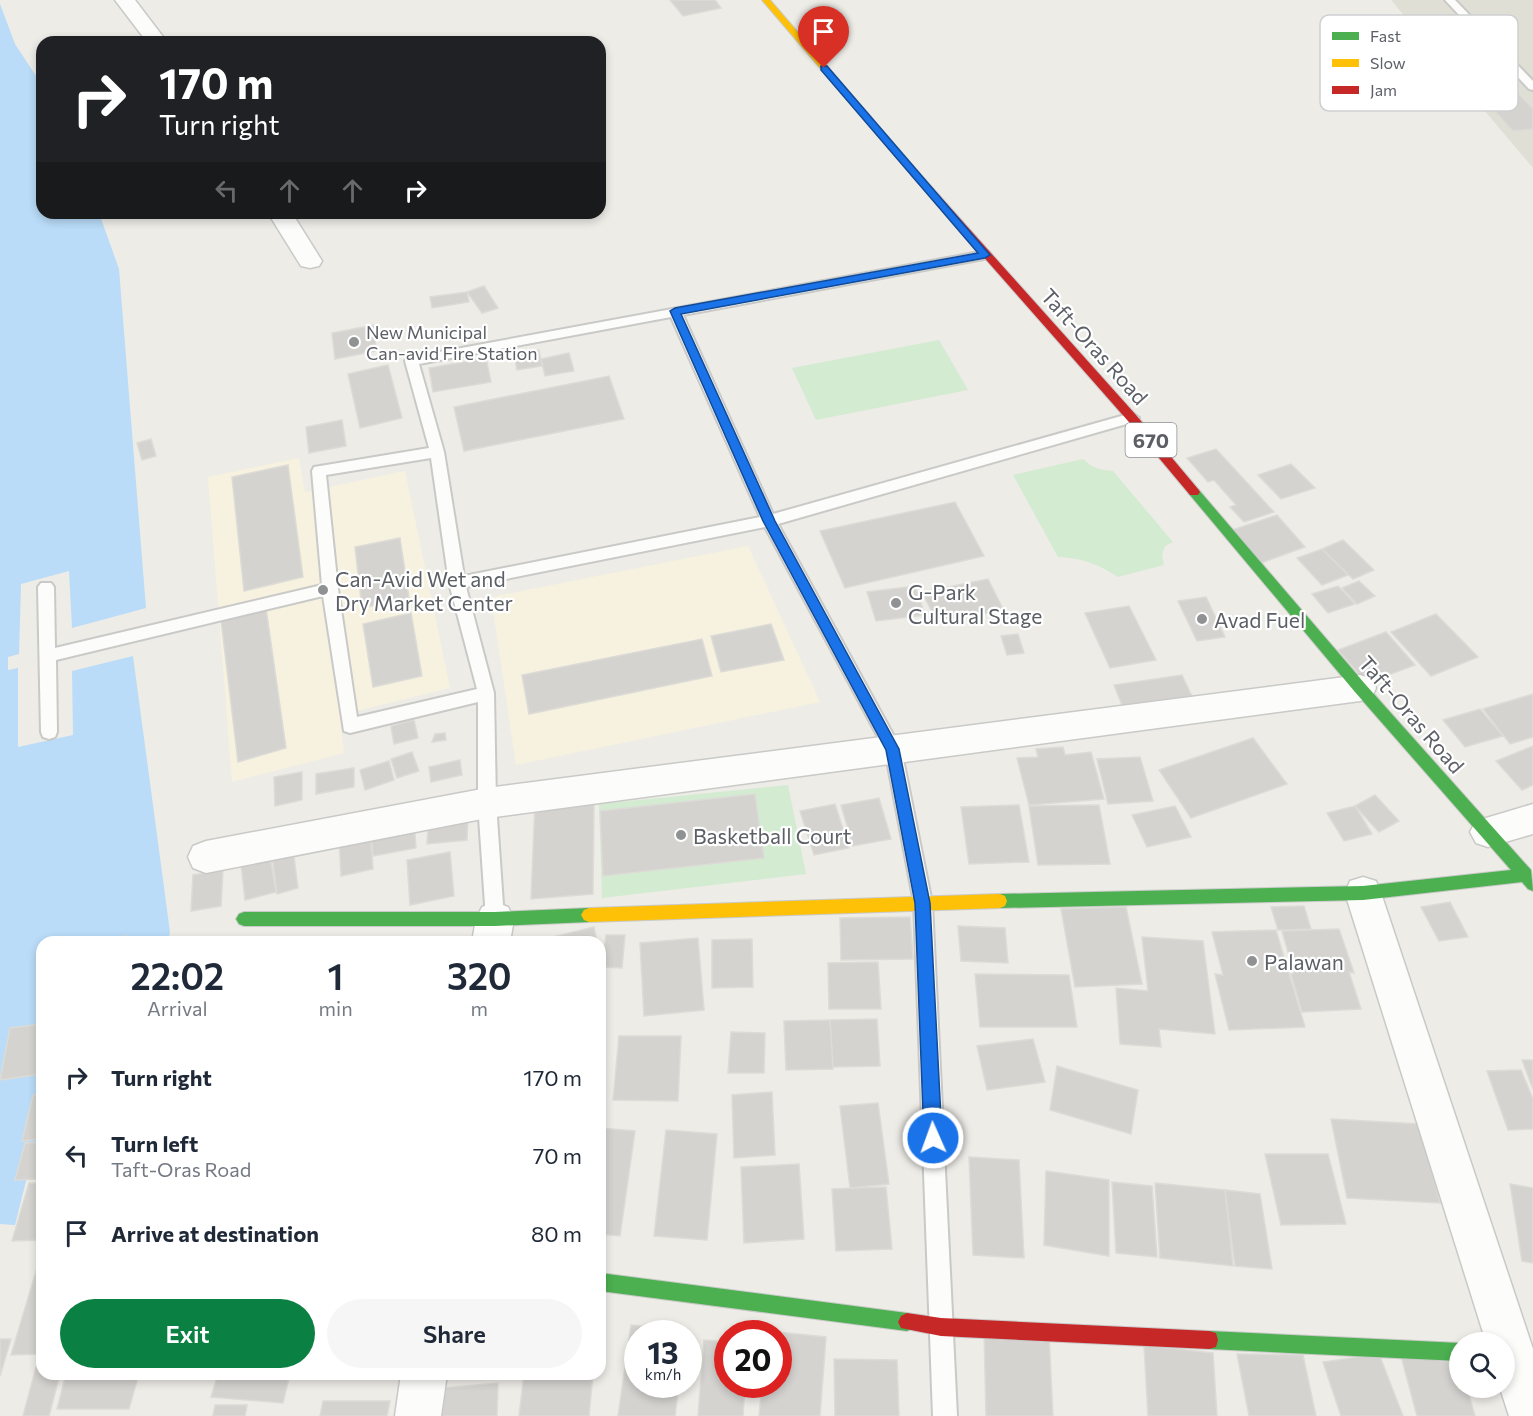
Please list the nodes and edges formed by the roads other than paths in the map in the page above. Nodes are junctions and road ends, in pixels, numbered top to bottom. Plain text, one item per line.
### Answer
1 (125, 0) edge
2 (766, 0) edge
3 (1450, 0) edge
4 (1464, 15) edge
5 (152, 36) edge
6 (1518, 71) edge
7 (1533, 87) edge
8 (284, 219) edge
9 (985, 255) junction
10 (310, 261) dead end
11 (675, 311) junction
12 (1132, 418) junction
13 (437, 452) junction
14 (769, 521) junction
15 (456, 583) junction
16 (46, 587) dead end
17 (330, 589) junction
18 (47, 656) junction
19 (1360, 688) junction
20 (486, 693) junction
21 (49, 732) dead end
22 (892, 749) junction
23 (487, 803) junction
24 (1533, 819) edge
25 (1488, 832) junction
26 (206, 857) dead end
27 (1529, 880) edge
28 (1363, 893) junction
29 (923, 903) junction
30 (244, 919) dead end
31 (493, 931) edge
32 (606, 1283) edge
33 (941, 1327) junction
34 (1449, 1351) edge
35 (1516, 1354) edge
36 (423, 1380) edge
37 (418, 1416) edge
38 (945, 1416) edge
39 (1532, 1416) edge

1 - 5 street
2 - 9 main road, Taft-Oras Road / 670
3 - 4 lane
6 - 7 lane
8 - 10 street
9 - 11 lane
9 - 12 main road, Taft-Oras Road / 670
11 - 13 lane
11 - 14 lane
12 - 14 lane
12 - 19 main road, Taft-Oras Road / 670
13 - 15 lane
13 - 17 lane
14 - 15 lane
14 - 22 lane
15 - 20 lane
16 - 18 lane
17 - 18 lane
17 - 20 lane
18 - 21 lane
19 - 22 street
19 - 25 main road, Taft-Oras Road / 670
20 - 23 lane
22 - 23 street
22 - 29 lane
23 - 26 street
23 - 31 lane
24 - 25 street
25 - 27 main road, Taft-Oras Road / 670
27 - 28 main road
28 - 29 main road
28 - 35 street
29 - 31 main road
29 - 33 lane
30 - 31 main road
32 - 33 main road
33 - 34 main road
33 - 38 lane
35 - 39 street
36 - 37 street

